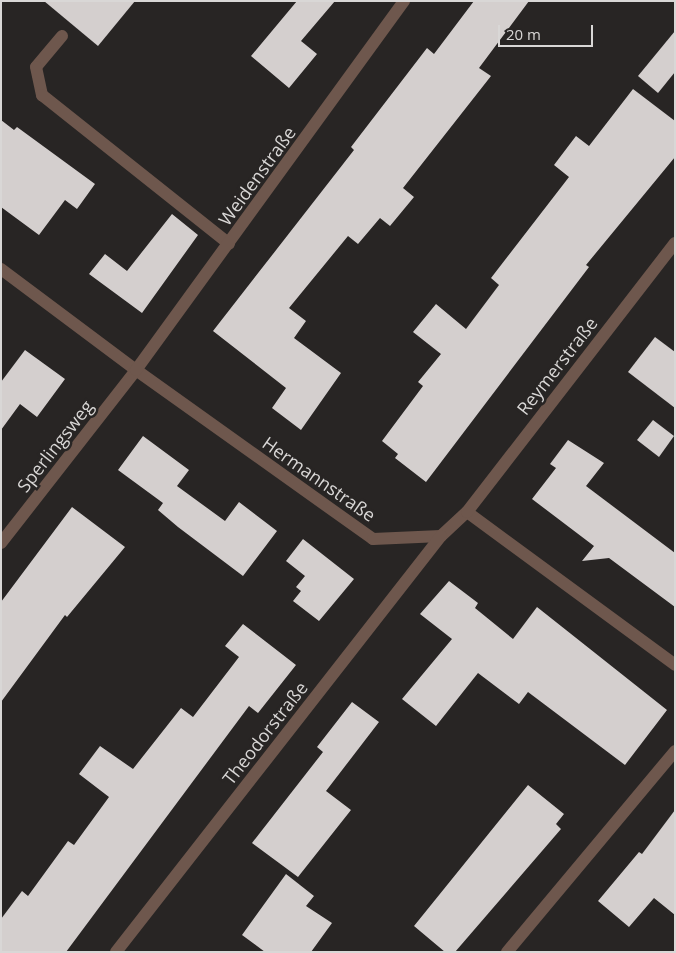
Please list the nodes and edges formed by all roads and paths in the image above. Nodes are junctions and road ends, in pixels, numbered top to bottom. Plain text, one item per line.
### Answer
1 (404, 1) edge
2 (62, 36) dead end
3 (675, 243) edge
4 (229, 244) junction
5 (1, 269) edge
6 (136, 370) junction
7 (467, 512) junction
8 (441, 536) junction
9 (1, 543) edge
10 (675, 665) edge
11 (675, 751) edge
12 (116, 952) edge
13 (507, 952) edge

1 - 4 street, Weidenstraße
2 - 4 street
3 - 7 street, Reymerstraße
4 - 6 street, Weidenstraße
5 - 6 street, Hermannstraße
6 - 8 street, Hermannstraße
6 - 9 street, Sperlingsweg
7 - 8 street
7 - 10 street
8 - 12 street, Theodorstraße
11 - 13 street

